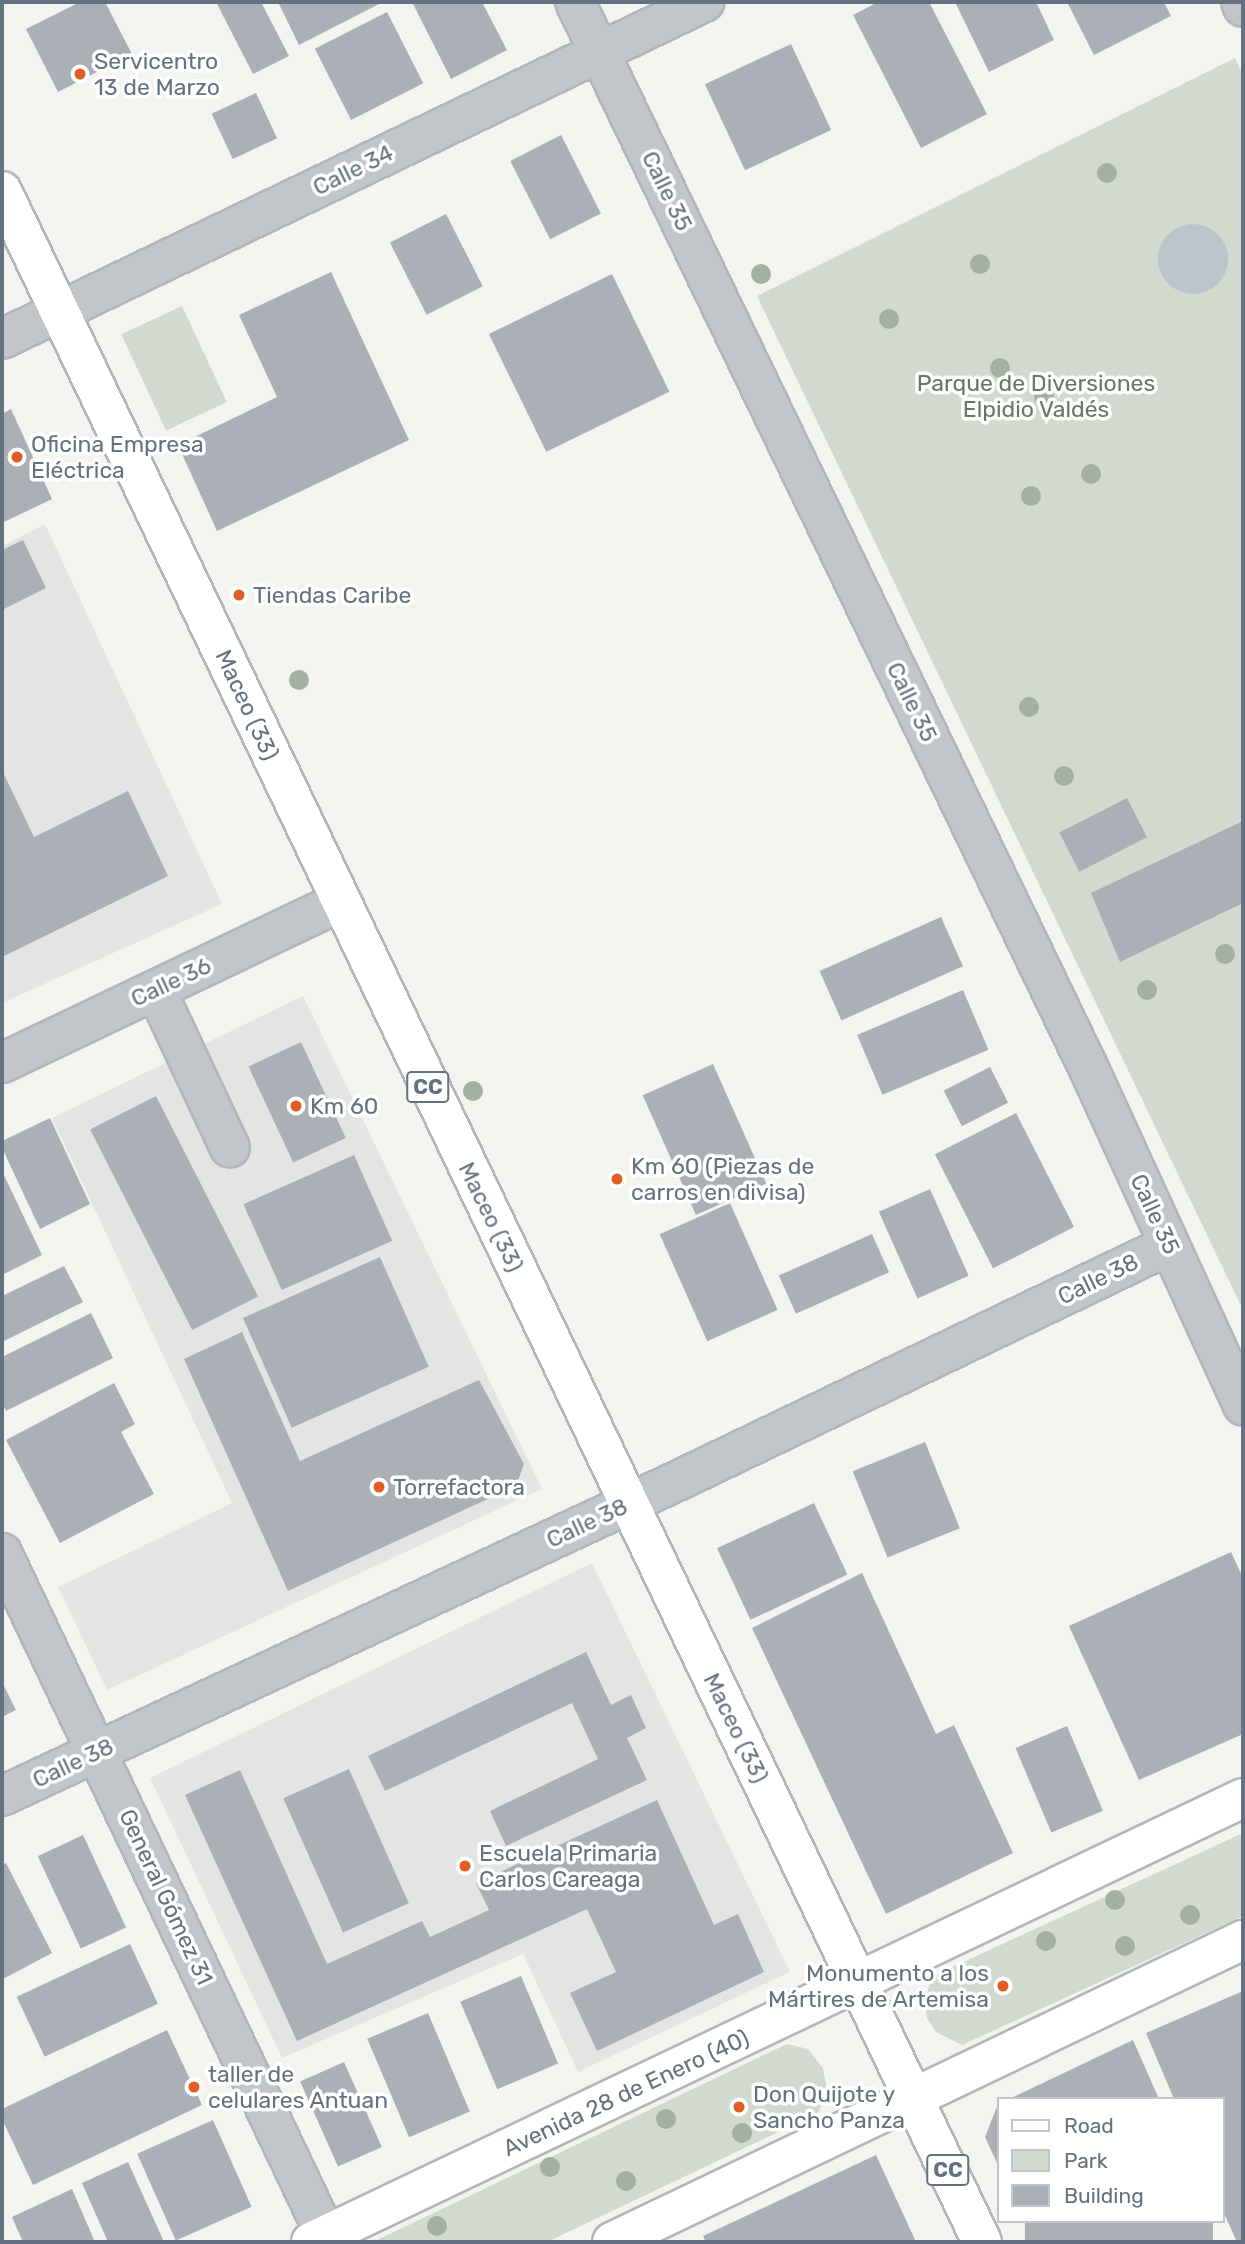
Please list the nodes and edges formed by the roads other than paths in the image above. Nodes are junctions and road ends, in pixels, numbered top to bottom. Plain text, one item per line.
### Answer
1 (575, 2) edge
2 (704, 2) edge
3 (1241, 2) edge
4 (1243, 7) edge
5 (600, 52) junction
6 (2, 191) edge
7 (59, 311) junction
8 (2, 339) edge
9 (340, 902) junction
10 (156, 990) junction
11 (2, 1063) edge
12 (230, 1148) dead end
13 (1169, 1245) junction
14 (1243, 1405) edge
15 (628, 1504) junction
16 (2, 1553) edge
17 (97, 1752) junction
18 (2, 1796) edge
19 (1243, 1798) edge
20 (1243, 1940) edge
21 (857, 1982) junction
22 (914, 2098) junction
23 (322, 2240) edge
24 (612, 2242) edge
25 (982, 2242) edge

1 - 5 street, Calle 35
2 - 5 street, Calle 34
3 - 4 street
5 - 7 street, Calle 34
5 - 13 street, Calle 35
6 - 7 main road, Maceo (33) / CC
7 - 8 street, Calle 34
7 - 9 main road, Maceo (33) / CC
9 - 10 street, Calle 36
9 - 15 main road, Maceo (33) / CC
10 - 11 street, Calle 36
10 - 12 street
13 - 14 street, Calle 35
13 - 15 street, Calle 38
15 - 17 street, Calle 38
15 - 21 main road, Maceo (33) / CC
16 - 17 street, General Gómez 31
17 - 18 street, Calle 38
17 - 23 street, General Gómez 31
19 - 21 main road, Avenida 28 de Enero (40)
20 - 22 main road
21 - 22 main road, Maceo (33) / CC
21 - 23 main road, Avenida 28 de Enero (40)
22 - 24 main road
22 - 25 main road, Maceo (33) / CC

